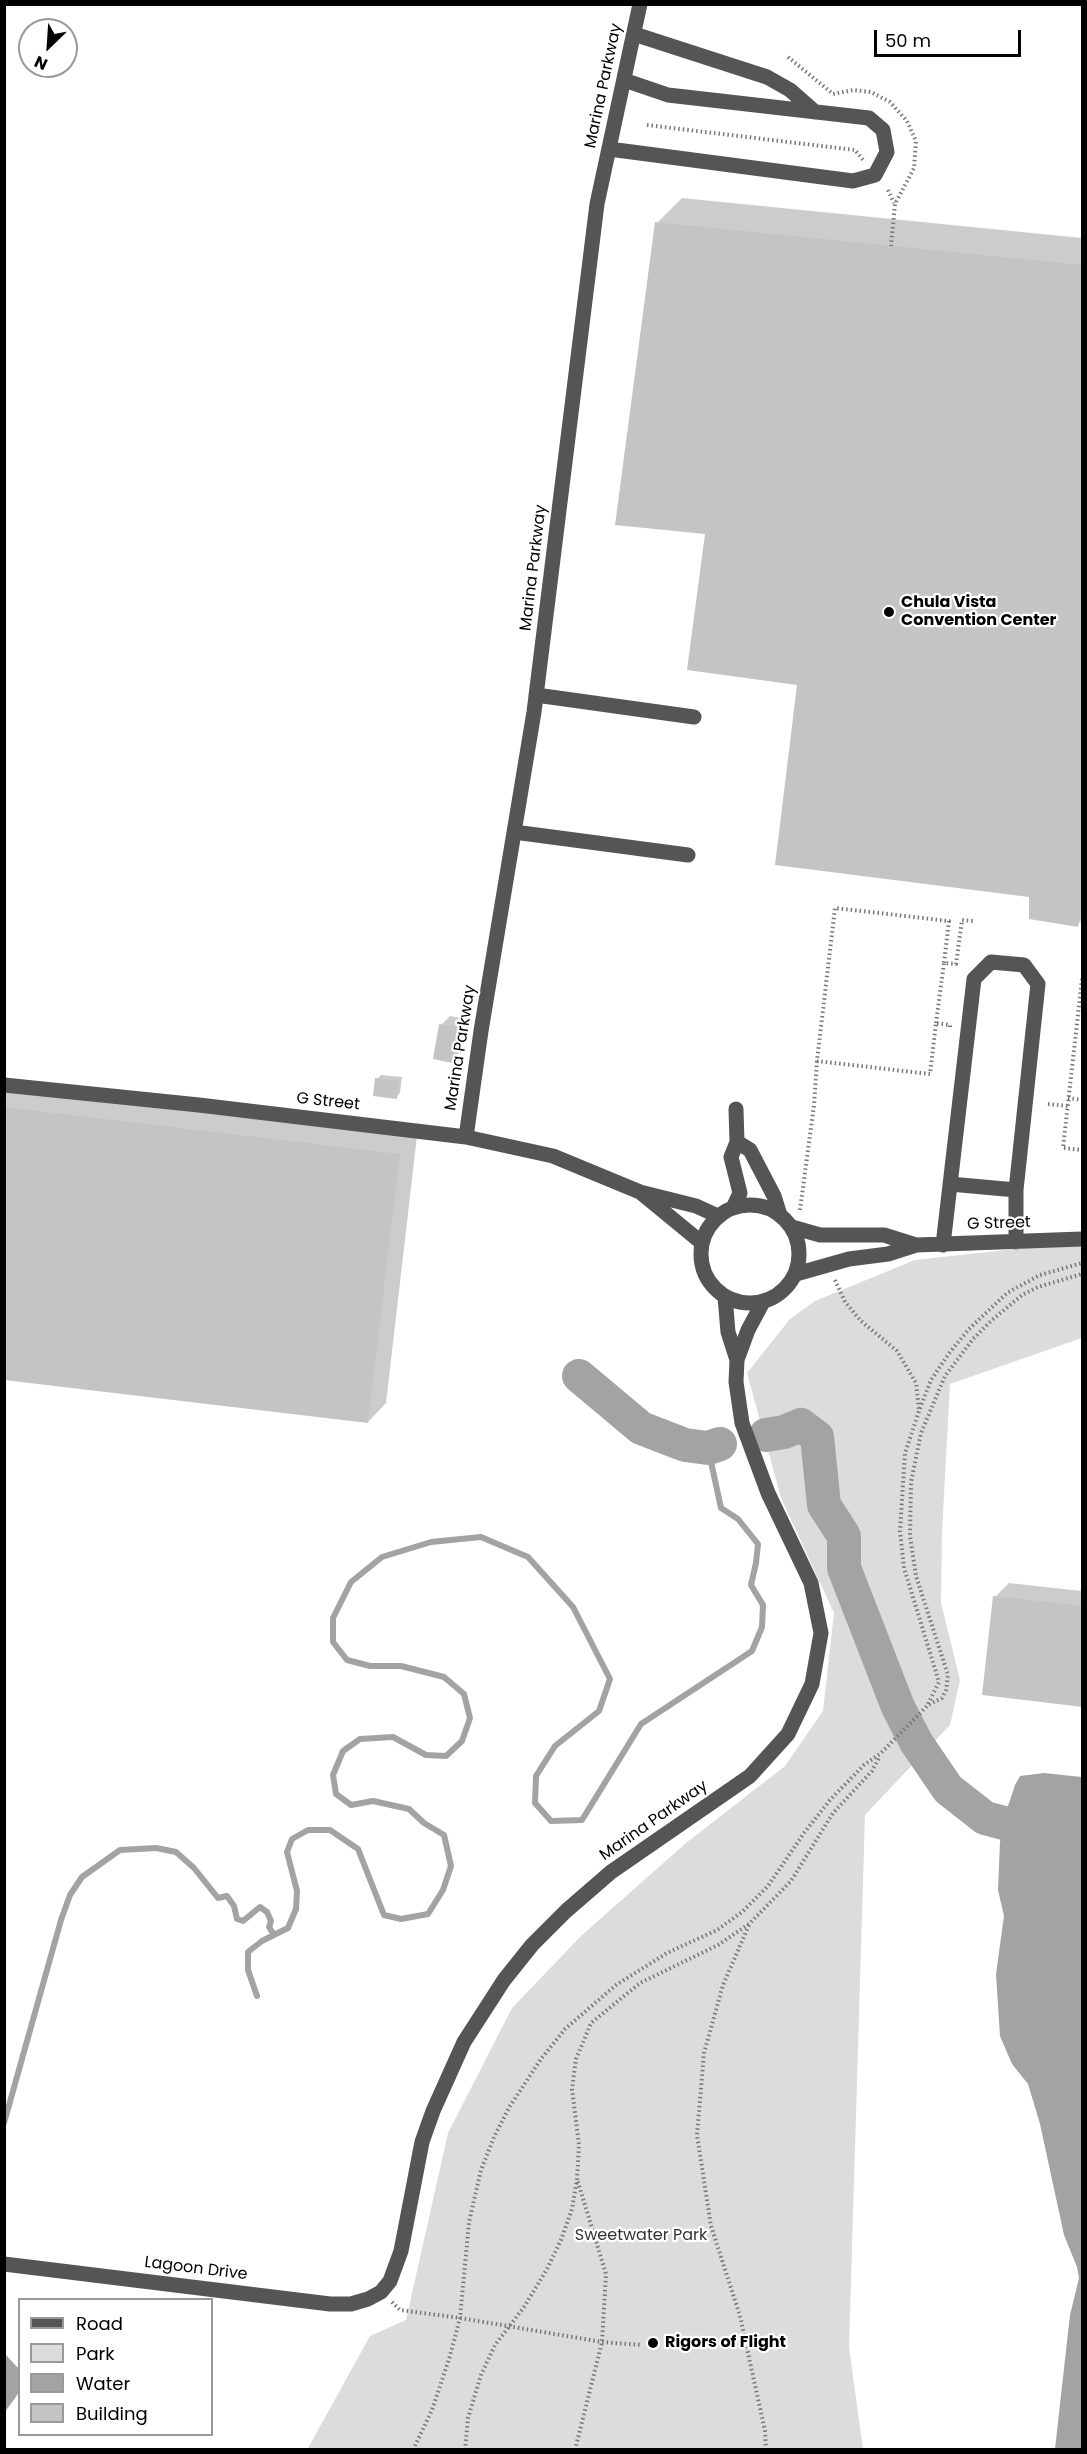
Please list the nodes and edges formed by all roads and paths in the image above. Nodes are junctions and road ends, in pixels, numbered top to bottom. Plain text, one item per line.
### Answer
1 (640, 4) edge
2 (634, 34) junction
3 (624, 80) junction
4 (815, 112) junction
5 (647, 125) dead end
6 (609, 149) junction
7 (871, 169) dead end
8 (888, 190) dead end
9 (895, 204) dead end
10 (536, 695) junction
11 (694, 717) dead end
12 (514, 832) junction
13 (688, 855) dead end
14 (974, 921) dead end
15 (944, 963) junction
16 (1083, 979) edge
17 (936, 1023) junction
18 (950, 1025) dead end
19 (817, 1061) junction
20 (4, 1085) edge
21 (1068, 1098) junction
22 (1083, 1100) edge
23 (1048, 1104) dead end
24 (1068, 1106) junction
25 (736, 1109) dead end
26 (466, 1137) junction
27 (737, 1142) junction
28 (1083, 1150) edge
29 (950, 1184) junction
30 (1016, 1190) junction
31 (640, 1192) junction
32 (733, 1208) junction
33 (800, 1210) dead end
34 (780, 1215) junction
35 (718, 1216) junction
36 (792, 1227) junction
37 (1083, 1239) edge
38 (1016, 1242) junction
39 (702, 1243) junction
40 (916, 1245) junction
41 (943, 1245) junction
42 (1083, 1263) edge
43 (796, 1274) junction
44 (1083, 1274) edge
45 (833, 1276) dead end
46 (725, 1297) junction
47 (763, 1302) junction
48 (737, 1360) junction
49 (919, 1411) junction
50 (928, 1705) junction
51 (881, 1753) junction
52 (749, 1924) junction
53 (577, 2179) junction
54 (4, 2264) edge
55 (381, 2292) junction
56 (460, 2318) junction
57 (507, 2326) junction
58 (602, 2342) junction
59 (642, 2345) dead end
60 (413, 2450) edge
61 (465, 2450) edge
62 (575, 2450) edge
63 (766, 2450) edge

1 - 2 street, Marina Parkway
2 - 3 street, Marina Parkway
2 - 4 street
3 - 4 street
3 - 6 street, Marina Parkway
4 - 6 street
5 - 7 path
6 - 10 street, Marina Parkway
8 - 9 path
10 - 11 street
10 - 12 street, Marina Parkway
12 - 13 street
12 - 26 street, Marina Parkway
14 - 15 path
15 - 17 path
15 - 19 path
16 - 21 path
17 - 18 path
17 - 19 path
19 - 33 path
20 - 26 street, G Street
21 - 22 path
21 - 24 path
23 - 24 path
24 - 28 path
25 - 27 street
26 - 31 street, G Street
27 - 32 street
27 - 34 street
29 - 30 street
29 - 30 street
29 - 41 street
30 - 38 street
31 - 35 street, G Street
31 - 39 street, G Street
32 - 34 street
32 - 35 street
34 - 36 street
35 - 39 street
36 - 40 street, G Street
36 - 43 street
37 - 38 street, G Street
38 - 41 street, G Street
39 - 46 street
40 - 41 street, G Street
40 - 43 street, G Street
42 - 49 path
43 - 47 street
44 - 50 path
45 - 49 path
46 - 47 street
46 - 48 street, Marina Parkway
47 - 48 street, Marina Parkway
48 - 55 street, Marina Parkway
49 - 50 path
50 - 51 path
51 - 52 path
51 - 56 path
52 - 53 path
52 - 63 path
53 - 57 path
53 - 58 path
54 - 55 street, Lagoon Drive
55 - 56 path
56 - 57 path
56 - 60 path
57 - 58 path
57 - 61 path
58 - 59 path
58 - 62 path

